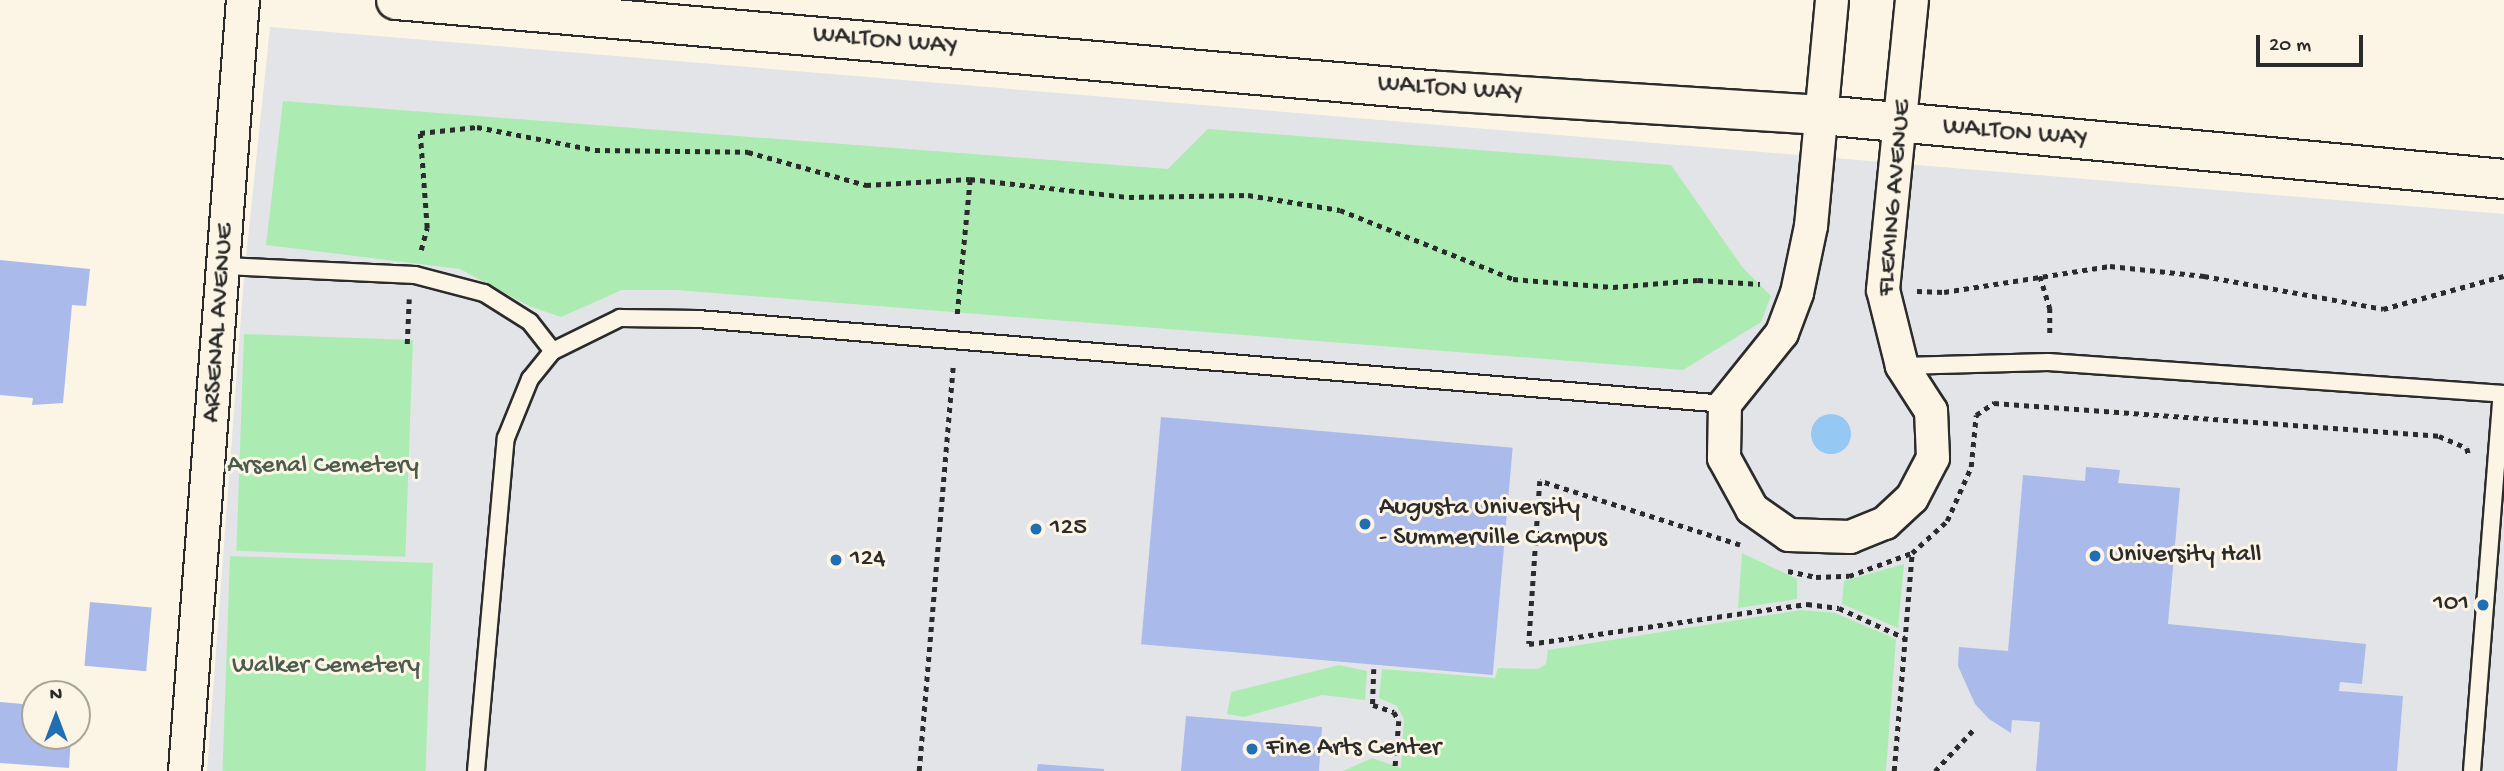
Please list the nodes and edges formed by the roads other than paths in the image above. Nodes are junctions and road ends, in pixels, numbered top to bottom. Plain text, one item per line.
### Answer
1 (243, 0) edge
2 (396, 0) edge
3 (1832, 0) edge
4 (1912, 0) edge
5 (1822, 116) junction
6 (1903, 123) junction
7 (2504, 179) edge
8 (225, 266) junction
9 (553, 351) junction
10 (1902, 366) junction
11 (2503, 394) edge
12 (1725, 404) junction
13 (185, 771) edge
14 (476, 771) edge
15 (2472, 771) edge

1 - 8 street, ARSENAL AVENUE
2 - 5 main road, WALTON WAY
3 - 5 street
4 - 6 street, FLEMING AVENUE
5 - 6 main road, WALTON WAY
5 - 12 street
6 - 7 main road, WALTON WAY
6 - 10 street, FLEMING AVENUE
8 - 9 lane
8 - 13 street, ARSENAL AVENUE
9 - 12 lane
9 - 14 lane
10 - 11 lane
10 - 12 street, FLEMING AVENUE
11 - 15 lane

